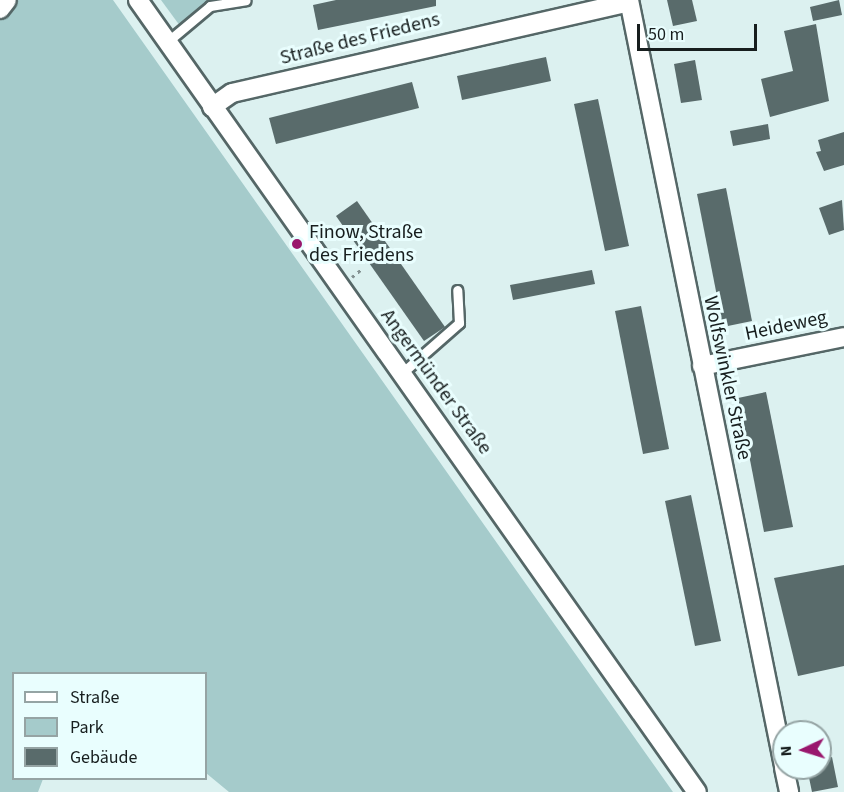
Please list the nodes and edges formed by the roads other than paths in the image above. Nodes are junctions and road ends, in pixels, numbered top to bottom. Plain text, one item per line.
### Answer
1 (7, 0) edge
2 (138, 0) edge
3 (220, 0) edge
4 (246, 0) edge
5 (628, 1) edge
6 (210, 6) junction
7 (0, 9) edge
8 (167, 42) junction
9 (212, 106) junction
10 (458, 290) dead end
11 (844, 337) edge
12 (702, 366) junction
13 (402, 373) junction
14 (774, 720) edge
15 (697, 792) edge

1 - 7 street
2 - 8 street, Angermünder Straße
3 - 6 lane
4 - 6 lane
5 - 9 street, Straße des Friedens
5 - 12 street, Wolfswinkler Straße
6 - 8 lane
8 - 9 street, Angermünder Straße
9 - 13 street, Angermünder Straße
10 - 13 lane
11 - 12 street, Heideweg
12 - 14 street, Wolfswinkler Straße
13 - 15 street, Angermünder Straße

